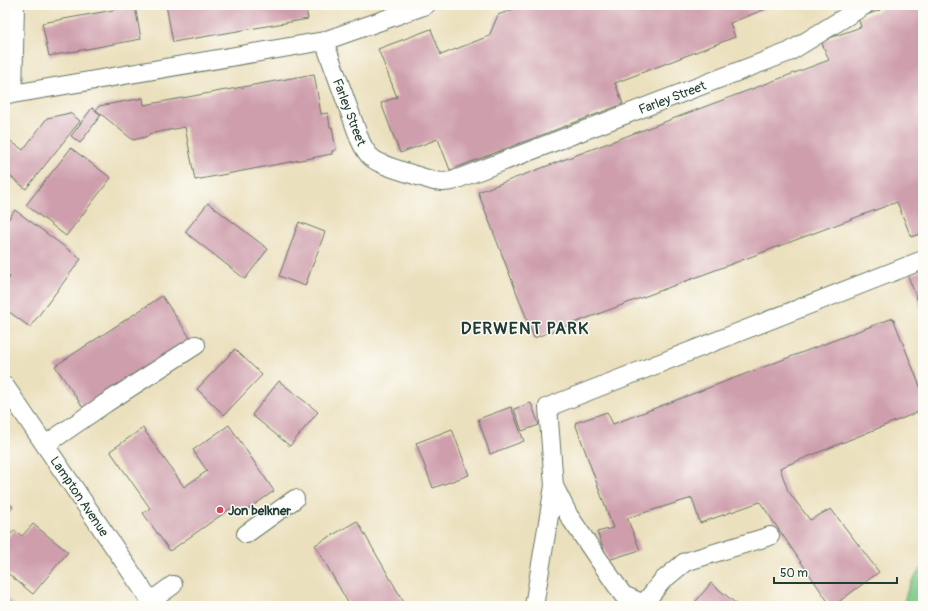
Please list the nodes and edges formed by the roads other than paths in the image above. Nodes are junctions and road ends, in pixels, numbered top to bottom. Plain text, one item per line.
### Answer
1 (15, 5) edge
2 (426, 5) edge
3 (865, 5) edge
4 (324, 41) junction
5 (9, 93) edge
6 (923, 260) edge
7 (196, 345) dead end
8 (5, 386) edge
9 (45, 445) junction
10 (554, 486) junction
11 (294, 499) dead end
12 (246, 534) dead end
13 (770, 536) dead end
14 (173, 585) dead end
15 (153, 604) edge
16 (643, 605) edge
17 (534, 606) edge

1 - 5 street
2 - 4 street
3 - 4 street, Farley Street
4 - 5 street
6 - 10 street
7 - 9 street
8 - 9 street, Lampton Avenue
9 - 15 street, Lampton Avenue
10 - 16 street
10 - 17 street
11 - 12 street
13 - 16 street
14 - 15 street

